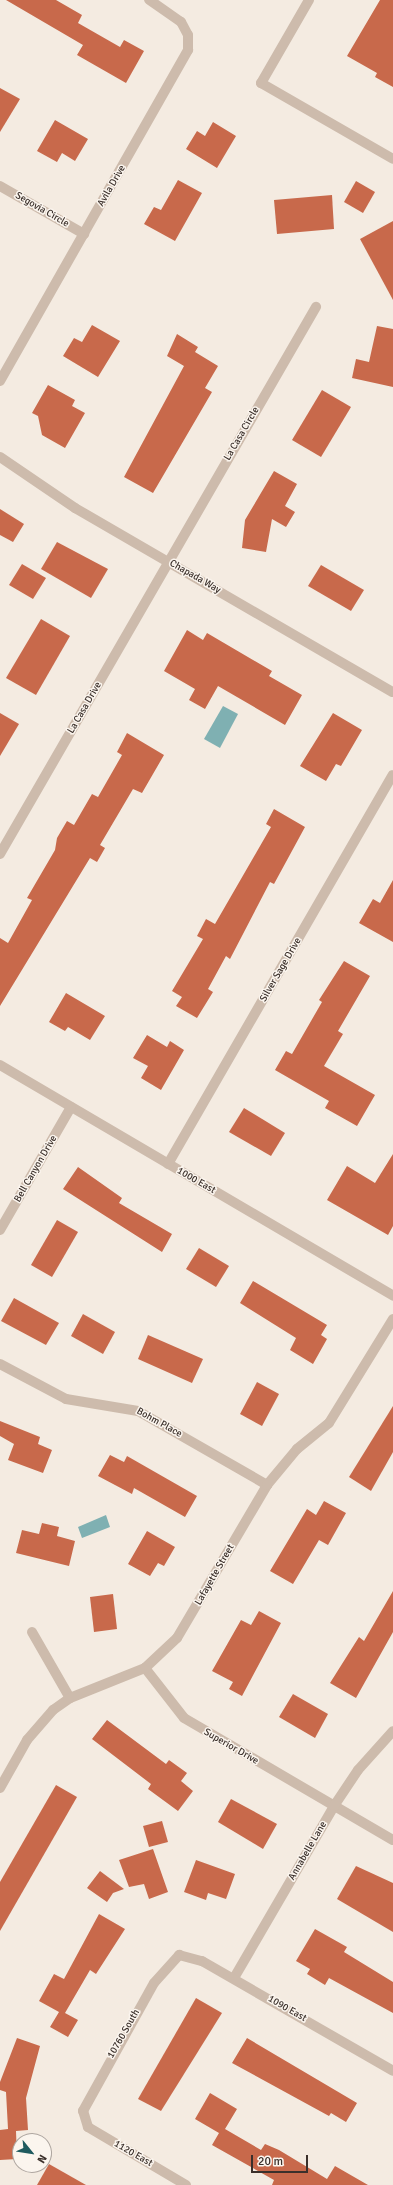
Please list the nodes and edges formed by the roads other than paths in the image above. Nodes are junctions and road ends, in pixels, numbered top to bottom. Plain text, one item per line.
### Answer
1 (149, 0) edge
2 (309, 0) edge
3 (393, 159) edge
4 (0, 186) edge
5 (84, 234) junction
6 (316, 307) dead end
7 (0, 381) edge
8 (0, 457) edge
9 (169, 562) junction
10 (393, 692) edge
11 (393, 775) edge
12 (0, 854) edge
13 (0, 1065) edge
14 (71, 1107) junction
15 (168, 1164) junction
16 (0, 1230) edge
17 (393, 1296) edge
18 (393, 1319) edge
19 (0, 1364) edge
20 (267, 1485) junction
21 (32, 1632) dead end
22 (145, 1668) junction
23 (70, 1698) junction
24 (393, 1731) edge
25 (0, 1788) edge
26 (334, 1806) junction
27 (393, 1840) edge
28 (179, 1955) joint
29 (234, 1978) junction
30 (393, 2071) edge
31 (84, 2120) joint
32 (186, 2185) edge

1 - 5 street, Avila Drive
2 - 3 street
4 - 5 street, Segovia Circle
5 - 7 street, Avila Drive
6 - 9 street, La Casa Circle
8 - 9 street, Chapada Way
9 - 10 street, Chapada Way
9 - 12 street, La Casa Drive
11 - 15 street, Silver Sage Drive
13 - 14 street, 1000 East
14 - 15 street, 1000 East
14 - 16 street, Bell Canyon Drive
15 - 17 street, 1000 East
18 - 20 street, Lafayette Street
19 - 20 street, Bohm Place
20 - 22 street, Lafayette Street
21 - 23 street
22 - 23 street, Lafayette Street
22 - 26 street, Superior Drive
23 - 25 street, Lafayette Street
24 - 26 street, Annabelle Lane
26 - 27 street, Superior Drive
26 - 29 street, Annabelle Lane
28 - 29 street, 1090 East
28 - 31 street, 10760 South
29 - 30 street, 1090 East
31 - 32 street, 1120 East

